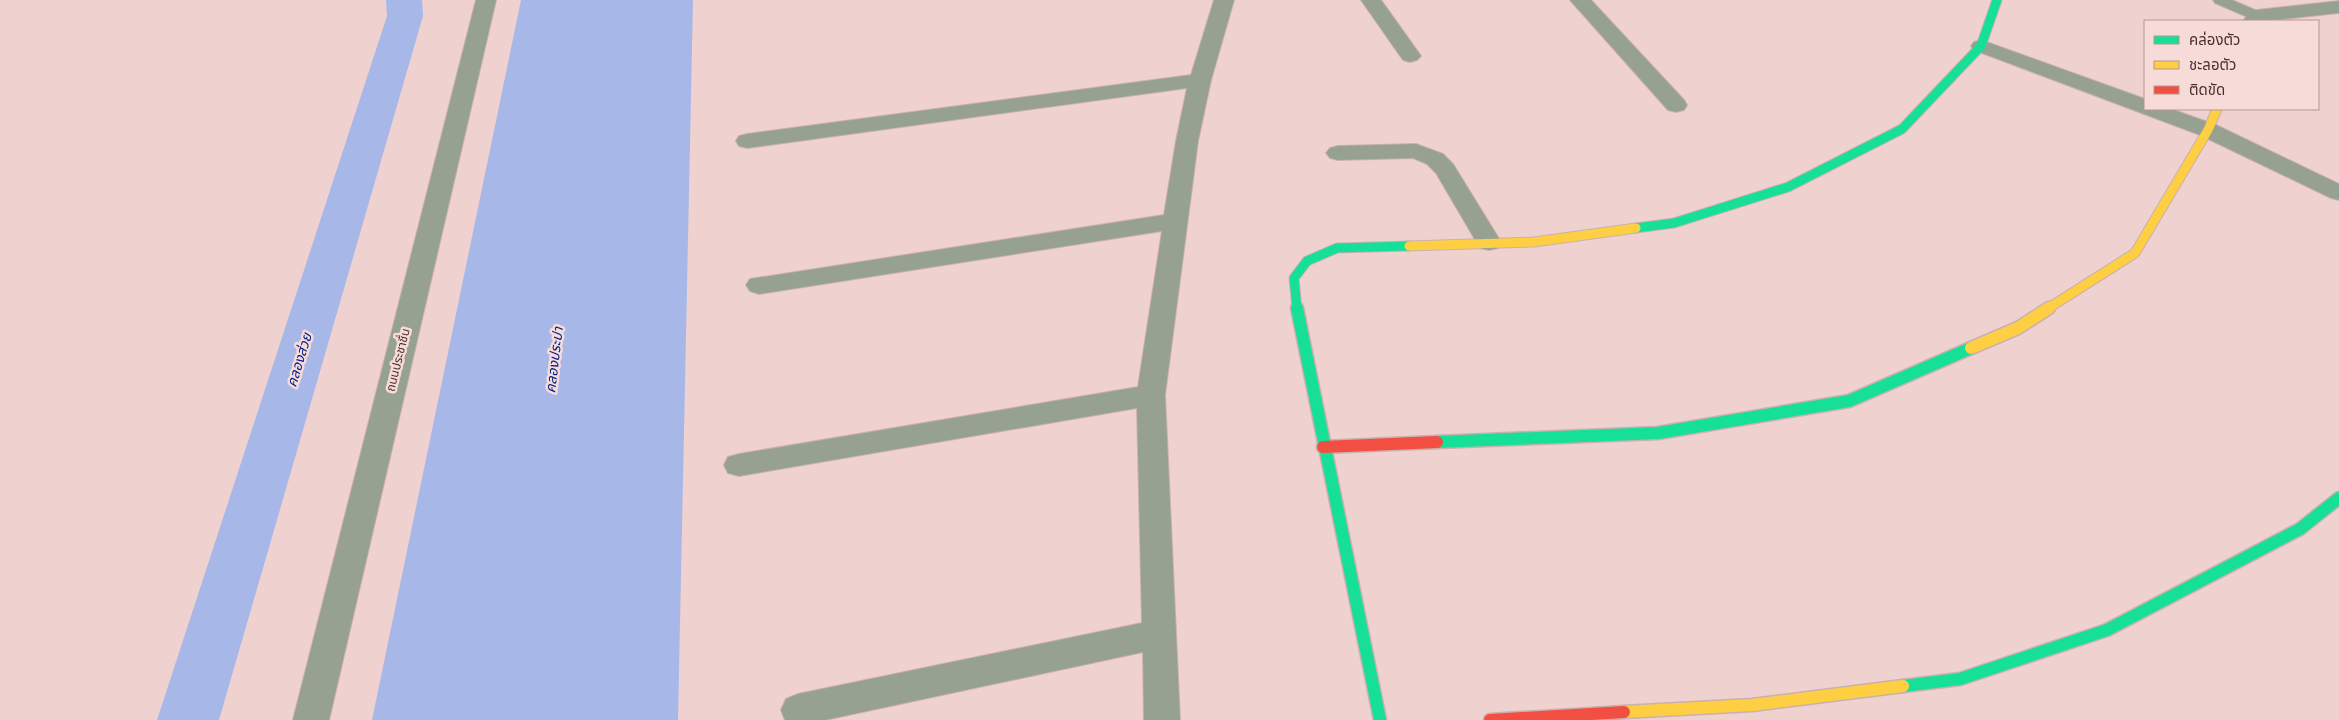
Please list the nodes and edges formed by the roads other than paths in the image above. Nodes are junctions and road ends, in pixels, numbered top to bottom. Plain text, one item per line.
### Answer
1 (486, 0) edge
2 (1224, 0) edge
3 (1371, 0) edge
4 (1580, 0) edge
5 (1997, 0) edge
6 (2220, 0) edge
7 (2339, 7) edge
8 (2255, 18) edge
9 (1981, 46) junction
10 (1410, 56) dead end
11 (1200, 80) junction
12 (1676, 105) dead end
13 (2144, 106) edge
14 (2154, 110) edge
15 (2217, 110) edge
16 (2208, 130) junction
17 (747, 141) dead end
18 (1338, 153) dead end
19 (2339, 193) edge
20 (1175, 221) junction
21 (1489, 242) junction
22 (759, 284) dead end
23 (1151, 395) junction
24 (1324, 447) junction
25 (739, 464) dead end
26 (2339, 498) edge
27 (1159, 634) junction
28 (798, 710) dead end
29 (311, 720) edge
30 (1162, 720) edge
31 (1380, 720) edge
32 (1490, 720) edge

1 - 29 street, ถนนประชาชื่น
2 - 11 street
3 - 10 street
4 - 12 street
5 - 9 street
6 - 8 lane
7 - 8 street
9 - 13 street
9 - 21 street
11 - 17 street
11 - 20 street
14 - 16 street
15 - 16 street
16 - 19 street
16 - 24 street
18 - 21 street
20 - 22 street
20 - 23 street
21 - 24 street
23 - 25 street
23 - 27 street
24 - 31 street
26 - 32 street
27 - 28 street
27 - 30 street

